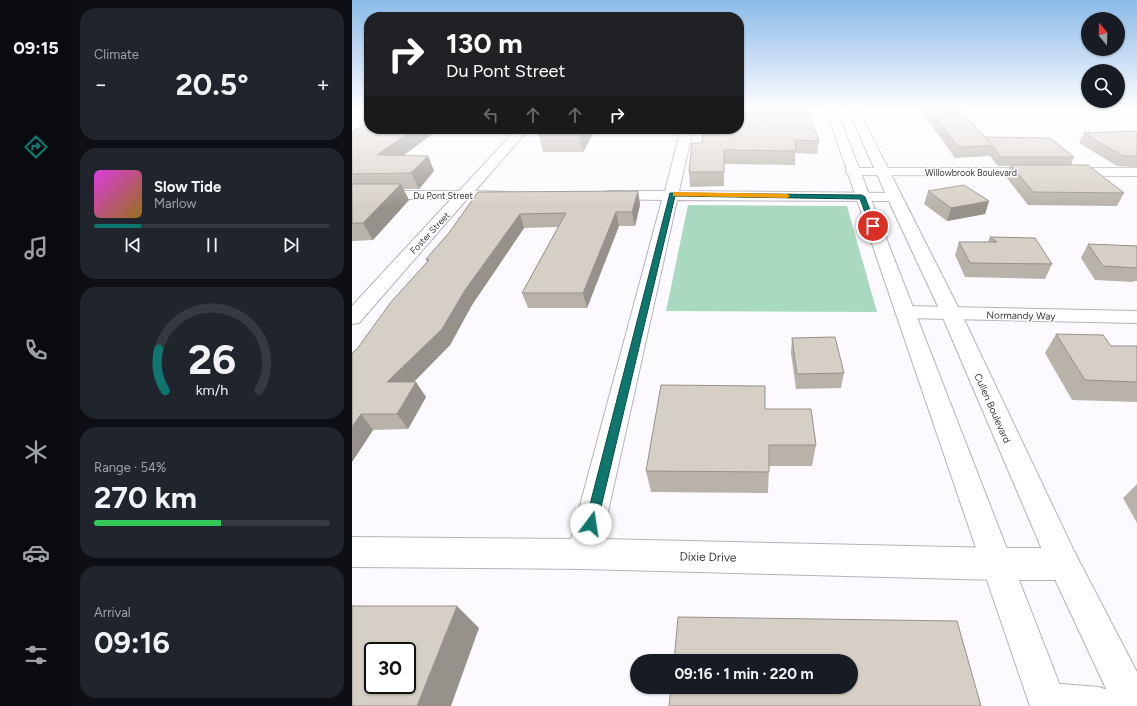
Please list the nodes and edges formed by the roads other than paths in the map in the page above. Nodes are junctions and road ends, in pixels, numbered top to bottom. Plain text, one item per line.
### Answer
1 (512, 142) edge
2 (684, 142) edge
3 (843, 142) edge
4 (868, 142) edge
5 (853, 172) junction
6 (1137, 172) edge
7 (883, 173) junction
8 (672, 194) junction
9 (352, 195) edge
10 (519, 195) edge
11 (596, 195) edge
12 (464, 196) junction
13 (862, 197) junction
14 (894, 198) junction
15 (905, 312) junction
16 (951, 313) junction
17 (1137, 317) edge
18 (352, 318) edge
19 (352, 552) edge
20 (583, 554) junction
21 (998, 564) junction
22 (1064, 564) junction
23 (1048, 704) edge
24 (1099, 706) edge
25 (1134, 706) edge

1 - 12 street, Foster Street
2 - 8 street
3 - 5 street
4 - 7 street, Cullen Boulevard
5 - 7 street, Willowbrook Boulevard
5 - 13 street
6 - 7 street, Willowbrook Boulevard
7 - 14 street, Cullen Boulevard
8 - 11 street
8 - 13 street
8 - 20 street
9 - 12 street, Du Pont Street
10 - 12 street, Du Pont Street
12 - 18 street, Foster Street
13 - 14 street
13 - 15 street
14 - 16 street, Cullen Boulevard
15 - 16 street, Normandy Way
15 - 21 street
16 - 17 street, Normandy Way
16 - 22 street, Cullen Boulevard
19 - 20 street, Dixie Drive
20 - 21 street, Dixie Drive
21 - 22 street, Dixie Drive
21 - 23 street
22 - 25 street, Cullen Boulevard
23 - 24 street

